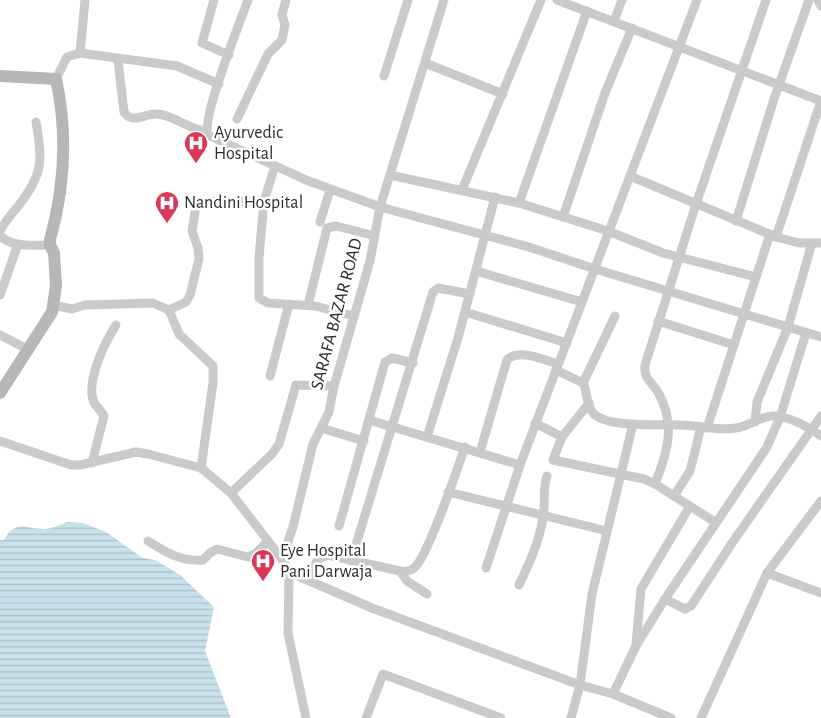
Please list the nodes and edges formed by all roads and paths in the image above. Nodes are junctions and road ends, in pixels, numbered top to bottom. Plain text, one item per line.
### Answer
1 (85, 0) edge
2 (214, 0) edge
3 (248, 0) edge
4 (286, 0) edge
5 (408, 0) edge
6 (444, 0) edge
7 (540, 0) edge
8 (556, 0) edge
9 (622, 0) edge
10 (697, 0) edge
11 (766, 0) edge
12 (809, 0) edge
13 (818, 0) edge
14 (821, 6) edge
15 (587, 11) junction
16 (614, 21) junction
17 (632, 28) junction
18 (678, 47) junction
19 (80, 53) junction
20 (229, 55) junction
21 (118, 60) junction
22 (425, 64) junction
23 (741, 70) junction
24 (0, 76) edge
25 (384, 76) dead end
26 (56, 78) junction
27 (219, 84) junction
28 (779, 86) junction
29 (503, 94) junction
30 (821, 101) edge
31 (237, 119) dead end
32 (36, 122) dead end
33 (206, 131) junction
34 (275, 166) junction
35 (390, 175) junction
36 (630, 176) junction
37 (330, 190) junction
38 (462, 190) junction
39 (496, 197) junction
40 (264, 201) junction
41 (519, 203) junction
42 (696, 204) junction
43 (380, 207) junction
44 (563, 217) junction
45 (736, 220) junction
46 (320, 222) dead end
47 (0, 230) edge
48 (608, 231) junction
49 (0, 235) edge
50 (485, 235) junction
51 (773, 235) junction
52 (375, 236) junction
53 (816, 243) edge
54 (18, 244) junction
55 (50, 245) junction
56 (680, 258) junction
57 (595, 269) junction
58 (476, 271) junction
59 (4, 273) edge
60 (756, 276) junction
61 (668, 291) junction
62 (470, 294) junction
63 (0, 296) edge
64 (582, 302) junction
65 (288, 304) junction
66 (53, 305) junction
67 (308, 305) junction
68 (169, 310) junction
69 (465, 312) junction
70 (744, 314) junction
71 (354, 316) junction
72 (615, 316) dead end
73 (658, 320) junction
74 (116, 325) dead end
75 (788, 327) junction
76 (806, 333) junction
77 (0, 334) edge
78 (821, 337) edge
79 (567, 344) junction
80 (734, 344) junction
81 (29, 350) junction
82 (413, 363) junction
83 (557, 367) junction
84 (270, 376) dead end
85 (583, 383) junction
86 (334, 386) junction
87 (0, 393) edge
88 (589, 403) junction
89 (821, 416) edge
90 (780, 417) junction
91 (370, 420) junction
92 (755, 422) junction
93 (536, 423) junction
94 (633, 424) junction
95 (668, 425) junction
96 (394, 427) junction
97 (321, 428) junction
98 (704, 428) junction
99 (811, 429) junction
100 (427, 436) junction
101 (821, 436) edge
102 (562, 437) junction
103 (0, 441) edge
104 (364, 441) junction
105 (465, 448) junction
106 (480, 452) junction
107 (92, 462) junction
108 (520, 465) junction
109 (201, 468) junction
110 (621, 474) junction
111 (547, 476) dead end
112 (655, 484) junction
113 (448, 492) junction
114 (231, 494) junction
115 (674, 496) junction
116 (821, 501) edge
117 (690, 506) junction
118 (506, 507) junction
119 (544, 517) junction
120 (715, 522) junction
121 (339, 526) dead end
122 (607, 531) junction
123 (148, 541) dead end
124 (268, 541) junction
125 (282, 559) junction
126 (351, 561) junction
127 (486, 568) dead end
128 (289, 572) junction
129 (400, 572) junction
130 (767, 572) junction
131 (308, 580) junction
132 (519, 585) dead end
133 (821, 592) edge
134 (427, 594) dead end
135 (665, 599) junction
136 (636, 646) junction
137 (580, 685) junction
138 (613, 694) junction
139 (306, 718) edge
140 (366, 718) edge
141 (501, 718) edge
142 (571, 718) edge
143 (671, 718) edge
144 (700, 718) edge

1 - 19 street
2 - 20 street
3 - 20 street
4 - 31 street
5 - 25 street
6 - 22 street, SARAFA BAZAR ROAD
7 - 29 street
8 - 15 street
9 - 16 street
10 - 18 street
11 - 23 street
12 - 28 street
13 - 14 street
15 - 16 street
15 - 41 street
16 - 17 street
17 - 18 street
17 - 44 street
18 - 23 street
18 - 36 street
19 - 21 street
19 - 26 street
20 - 27 street
21 - 27 street
21 - 33 street
22 - 29 street
22 - 35 street, SARAFA BAZAR ROAD
23 - 28 street
23 - 42 street
24 - 26 street
26 - 55 street
27 - 33 street
28 - 30 street
28 - 45 street
29 - 38 street
30 - 51 street
32 - 47 street
33 - 34 street
34 - 37 street
34 - 40 street
35 - 38 street
35 - 43 street, SARAFA BAZAR ROAD
36 - 42 street
36 - 48 street
37 - 43 street
37 - 46 street
38 - 39 street
39 - 41 street
39 - 50 street
40 - 65 street
40 - 68 street
41 - 44 street
42 - 45 street
42 - 56 street
43 - 50 street
43 - 52 street, SARAFA BAZAR ROAD
44 - 48 street
45 - 51 street
48 - 56 street
48 - 57 street
49 - 54 street
50 - 57 street
50 - 58 street
51 - 53 street
51 - 60 street
52 - 67 street
52 - 71 street, SARAFA BAZAR ROAD
53 - 75 street
54 - 55 street
54 - 59 street
55 - 66 street
56 - 60 street
56 - 61 street
57 - 61 street
57 - 64 street
58 - 62 street
58 - 64 street
59 - 63 street
60 - 70 street
61 - 70 street
61 - 73 street
62 - 69 street
62 - 82 street
64 - 79 street
65 - 67 street
65 - 84 street
66 - 68 street
66 - 81 street
67 - 71 street
68 - 109 street
69 - 79 street
69 - 100 street
70 - 75 street
70 - 80 street
71 - 86 street, SARAFA BAZAR ROAD
72 - 85 street
73 - 80 street
73 - 95 street
74 - 107 street
75 - 76 street
75 - 92 street
76 - 78 street
76 - 90 street
77 - 81 street
79 - 83 street
80 - 98 street
81 - 87 street
82 - 91 street
82 - 96 street
83 - 85 street
83 - 93 street
83 - 106 street
85 - 88 street
86 - 97 street, SARAFA BAZAR ROAD
86 - 114 street
88 - 94 street
88 - 102 street
89 - 99 street
90 - 92 street
90 - 99 street
90 - 120 street
91 - 96 street
91 - 104 street
92 - 98 street
93 - 102 street
93 - 108 street
94 - 95 street
94 - 110 street
95 - 98 street
95 - 112 street
96 - 100 street
96 - 126 street
97 - 104 street
97 - 125 street, SARAFA BAZAR ROAD
98 - 115 street
99 - 101 street
99 - 135 street
100 - 105 street
102 - 110 street
103 - 107 street
104 - 121 street
105 - 106 street
105 - 113 street
106 - 108 street
107 - 109 street
108 - 118 street
109 - 114 street
110 - 112 street
110 - 122 street
111 - 119 street
112 - 115 street
113 - 118 street
113 - 129 street
114 - 124 street
115 - 117 street
116 - 130 street
117 - 120 street
117 - 136 street
118 - 119 street
118 - 127 street
119 - 122 street
119 - 132 street
120 - 135 street
122 - 137 street
123 - 124 street
124 - 125 street
125 - 128 street
126 - 129 street
126 - 131 street
128 - 131 street
128 - 139 street
129 - 134 street
130 - 133 street
130 - 144 street
131 - 137 street
135 - 136 street
136 - 138 street
137 - 138 street
137 - 142 street
138 - 143 street
140 - 141 street

